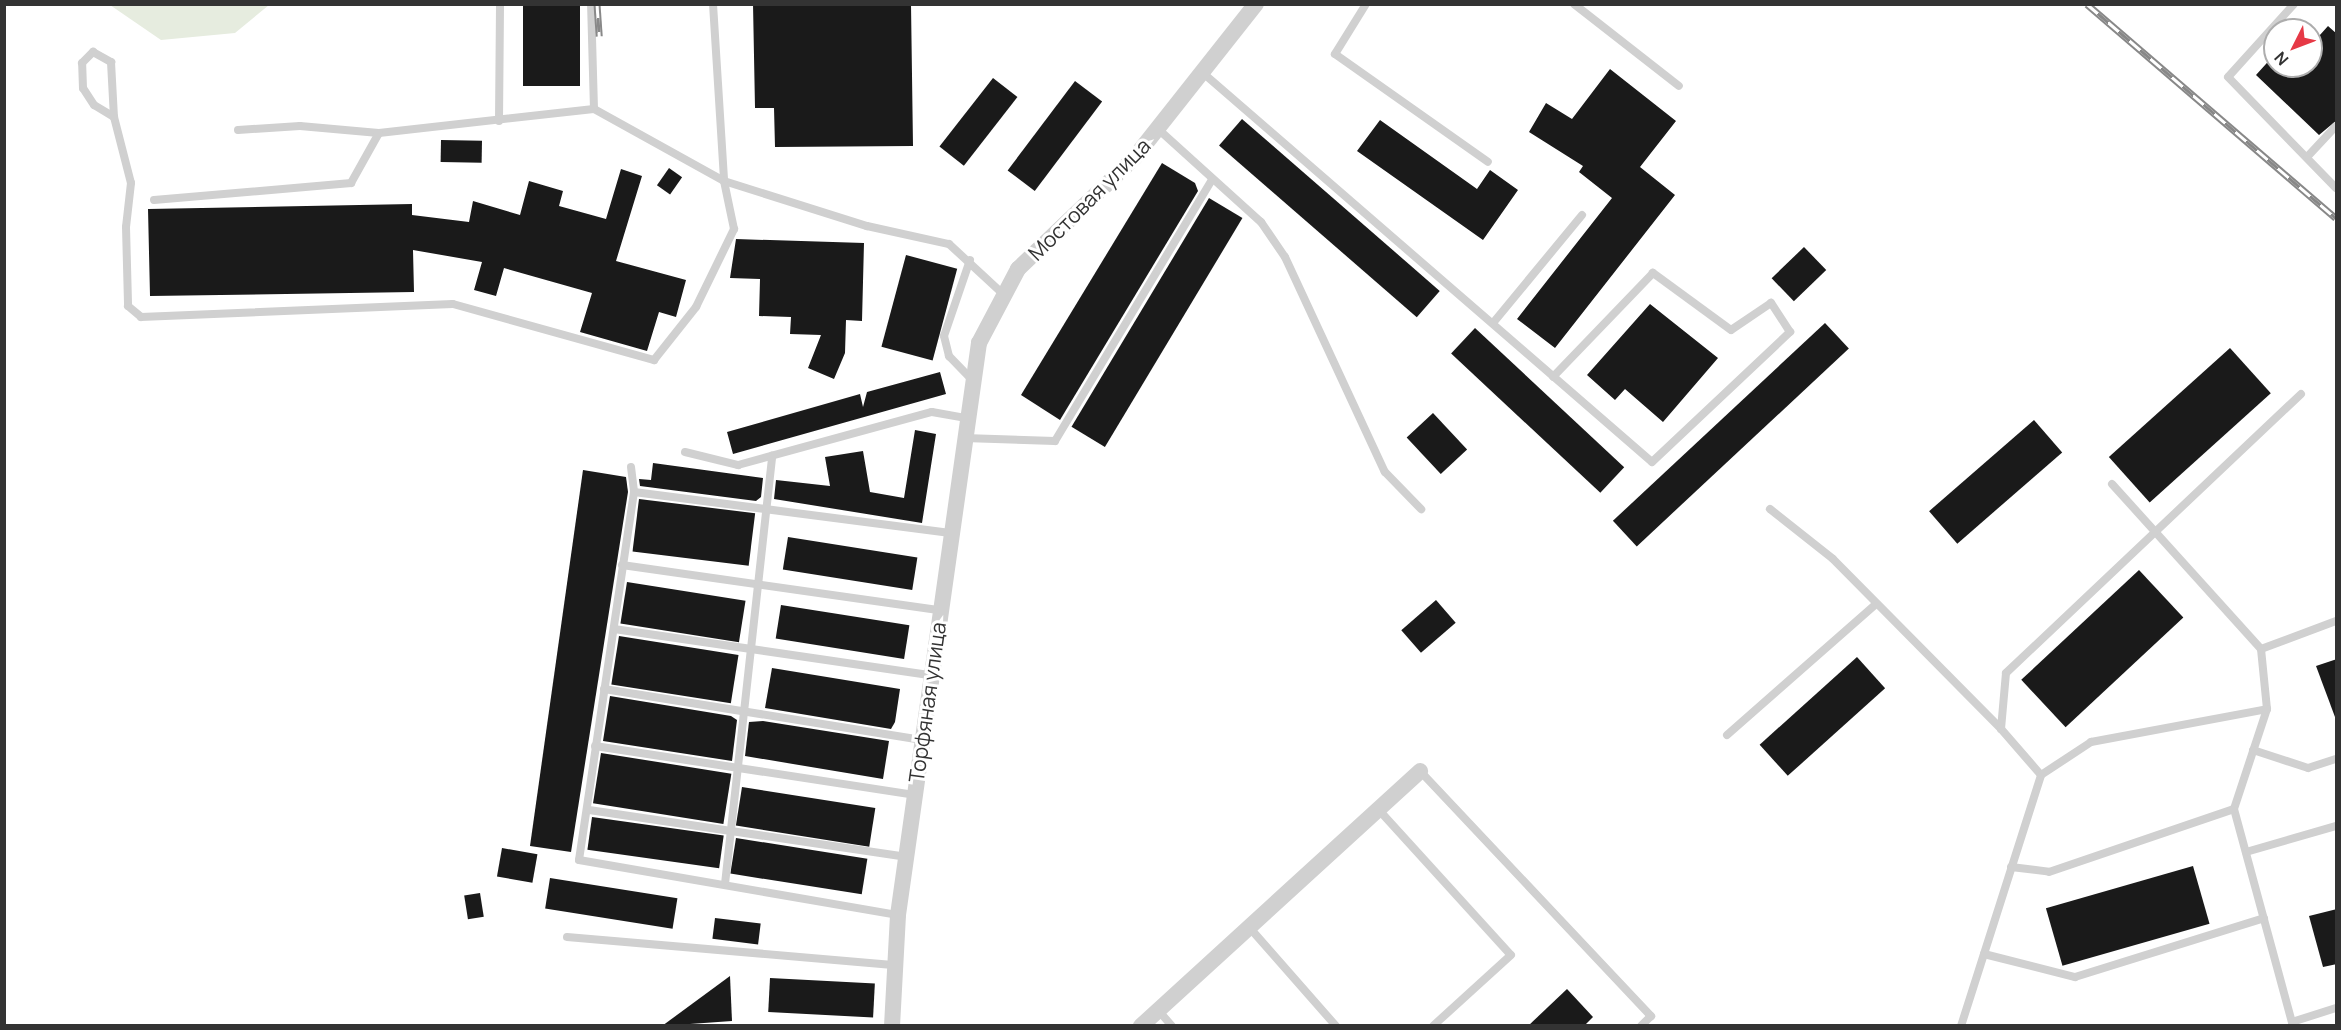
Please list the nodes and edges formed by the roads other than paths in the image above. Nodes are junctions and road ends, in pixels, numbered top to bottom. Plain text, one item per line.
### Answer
1 (500, 4) edge
2 (591, 4) edge
3 (713, 4) edge
4 (1256, 4) edge
5 (1366, 4) edge
6 (1574, 4) edge
7 (2294, 4) edge
8 (1203, 73) junction
9 (1679, 86) dead end
10 (594, 109) junction
11 (114, 117) junction
12 (499, 121) junction
13 (2337, 126) edge
14 (1158, 129) junction
15 (237, 130) dead end
16 (379, 133) junction
17 (2308, 156) junction
18 (1488, 162) dead end
19 (1212, 180) junction
20 (724, 181) junction
21 (2337, 189) edge
22 (154, 200) dead end
23 (1582, 215) dead end
24 (970, 260) junction
25 (1002, 293) junction
26 (1493, 323) junction
27 (1553, 377) junction
28 (971, 379) junction
29 (2301, 394) dead end
30 (966, 418) junction
31 (963, 438) junction
32 (685, 452) dead end
33 (772, 456) junction
34 (631, 467) dead end
35 (2112, 484) dead end
36 (634, 492) junction
37 (766, 506) junction
38 (1420, 509) dead end
39 (1770, 509) dead end
40 (950, 532) junction
41 (2155, 532) junction
42 (622, 565) junction
43 (758, 585) junction
44 (1876, 604) junction
45 (939, 610) junction
46 (2337, 621) edge
47 (614, 629) junction
48 (750, 648) junction
49 (2261, 649) junction
50 (931, 675) junction
51 (604, 689) junction
52 (2267, 709) junction
53 (743, 712) junction
54 (2001, 729) junction
55 (1727, 735) dead end
56 (922, 740) junction
57 (595, 746) junction
58 (2253, 750) junction
59 (2337, 759) edge
60 (738, 768) junction
61 (1420, 771) joint
62 (2041, 775) junction
63 (914, 795) junction
64 (1378, 809) junction
65 (2234, 809) junction
66 (589, 810) junction
67 (2337, 826) edge
68 (730, 830) junction
69 (2246, 852) junction
70 (906, 857) junction
71 (2012, 867) junction
72 (725, 884) junction
73 (898, 915) junction
74 (2264, 918) junction
75 (1248, 926) junction
76 (567, 937) dead end
77 (1983, 954) junction
78 (893, 965) junction
79 (2337, 1008) edge
80 (1158, 1010) junction
81 (2293, 1024) edge
82 (892, 1026) edge
83 (1141, 1026) edge
84 (1172, 1026) edge
85 (1336, 1026) edge
86 (1433, 1026) edge
87 (1641, 1026) edge
88 (1961, 1026) edge

1 - 12 lane
2 - 10 lane
3 - 20 lane
4 - 8 street, Мостовая улица
5 - 18 lane
6 - 9 lane
7 - 17 lane
8 - 14 street, Мостовая улица
8 - 26 lane
10 - 12 lane
10 - 20 lane
11 - 11 lane
11 - 20 lane
12 - 16 lane
13 - 17 lane
14 - 19 lane
14 - 25 street, Мостовая улица
15 - 16 lane
16 - 22 lane
17 - 21 lane
19 - 31 lane
19 - 38 lane
20 - 24 lane
23 - 26 lane
24 - 25 lane
24 - 28 lane
25 - 28 street, Мостовая улица
26 - 27 lane
27 - 27 lane
28 - 30 street, Торфяная улица
29 - 41 lane
30 - 31 street, Торфяная улица
30 - 33 lane
31 - 40 street, Торфяная улица
32 - 33 lane
33 - 37 lane
34 - 36 lane
35 - 41 lane
36 - 37 lane
36 - 42 lane
37 - 40 lane
37 - 43 lane
39 - 44 lane
40 - 45 street, Торфяная улица
41 - 49 lane
41 - 54 lane
42 - 43 lane
42 - 47 lane
43 - 45 lane
43 - 48 lane
44 - 54 lane
44 - 55 lane
45 - 50 street, Торфяная улица
46 - 49 lane
47 - 48 lane
47 - 51 lane
48 - 50 lane
48 - 53 lane
49 - 52 lane
50 - 56 street, Торфяная улица
51 - 53 lane
51 - 57 lane
52 - 58 lane
52 - 62 lane
53 - 56 lane
53 - 60 lane
54 - 62 lane
56 - 63 street, Торфяная улица
57 - 60 lane
57 - 66 lane
58 - 59 lane
58 - 65 lane
60 - 63 lane
60 - 68 lane
61 - 64 street
61 - 87 lane
62 - 71 lane
63 - 70 street, Торфяная улица
64 - 75 street
64 - 86 lane
65 - 69 lane
65 - 71 lane
66 - 68 lane
66 - 72 lane
67 - 69 lane
68 - 70 lane
68 - 72 lane
69 - 74 lane
70 - 73 street, Торфяная улица
71 - 77 lane
72 - 73 lane
73 - 78 street, Торфяная улица
74 - 77 lane
74 - 81 lane
75 - 80 street
75 - 85 lane
76 - 78 lane
77 - 88 lane
78 - 82 street, Торфяная улица
79 - 81 lane
80 - 83 street
80 - 84 lane

